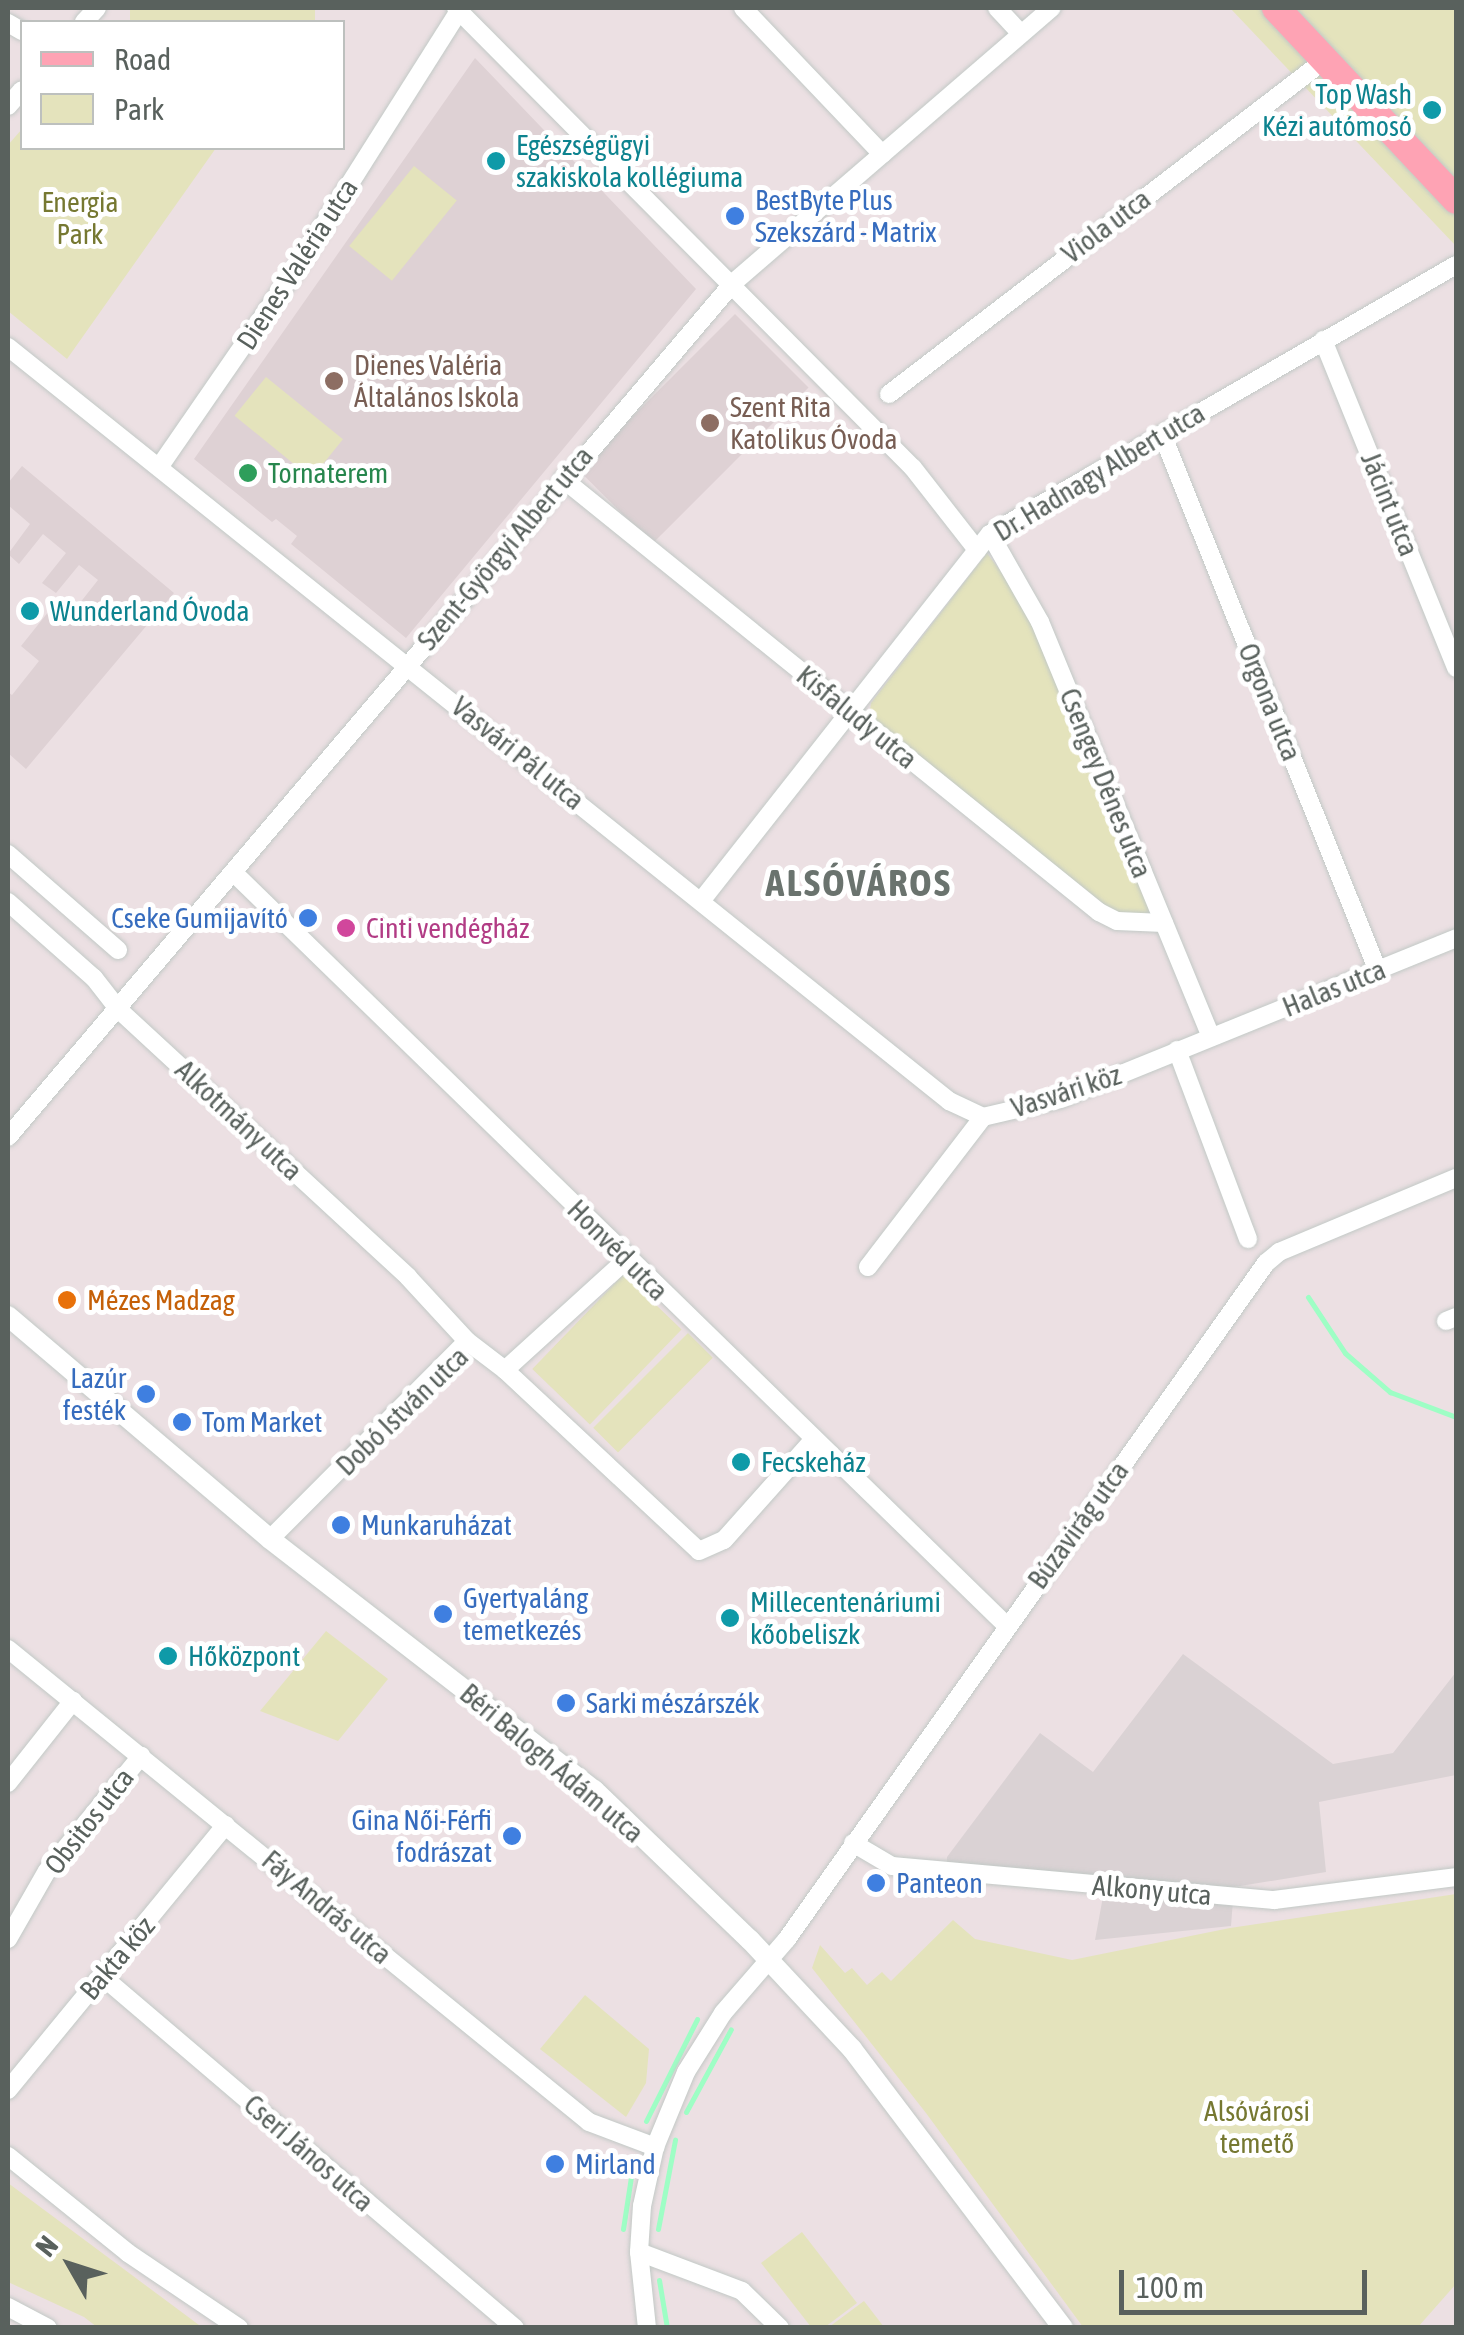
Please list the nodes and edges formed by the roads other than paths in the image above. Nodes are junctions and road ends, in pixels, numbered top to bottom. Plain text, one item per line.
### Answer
1 (458, 8) edge
2 (743, 8) edge
3 (996, 8) edge
4 (1052, 8) edge
5 (1276, 8) edge
6 (1022, 34) junction
7 (1326, 59) junction
8 (882, 154) junction
9 (1456, 200) edge
10 (1456, 266) edge
11 (732, 282) junction
12 (1323, 340) junction
13 (8, 347) edge
14 (888, 394) dead end
15 (1162, 434) junction
16 (160, 466) junction
17 (563, 479) junction
18 (990, 534) junction
19 (977, 550) junction
20 (407, 664) junction
21 (1456, 668) edge
22 (852, 714) junction
23 (8, 854) edge
24 (233, 872) junction
25 (700, 901) junction
26 (8, 902) edge
27 (1164, 923) junction
28 (1456, 938) edge
29 (118, 950) dead end
30 (1378, 971) junction
31 (118, 1009) junction
32 (1212, 1036) junction
33 (1177, 1050) junction
34 (983, 1117) junction
35 (8, 1137) edge
36 (1456, 1178) edge
37 (1248, 1239) dead end
38 (627, 1259) junction
39 (868, 1268) dead end
40 (8, 1316) edge
41 (467, 1341) junction
42 (505, 1370) junction
43 (813, 1440) junction
44 (270, 1539) junction
45 (1006, 1625) junction
46 (8, 1649) edge
47 (73, 1701) junction
48 (141, 1756) junction
49 (8, 1783) edge
50 (226, 1825) junction
51 (853, 1843) junction
52 (1456, 1878) edge
53 (8, 1940) edge
54 (768, 1958) junction
55 (102, 1977) junction
56 (8, 2090) edge
57 (655, 2147) junction
58 (8, 2156) edge
59 (639, 2252) junction
60 (8, 2307) edge
61 (48, 2328) edge
62 (239, 2328) edge
63 (515, 2328) edge
64 (648, 2328) edge
65 (780, 2328) edge
66 (1062, 2328) edge

1 - 11 street
1 - 16 street, Dienes Valéria utca
2 - 8 street
3 - 6 street
4 - 6 street, Szent-Györgyi Albert utca
5 - 7 main road
6 - 8 street, Szent-Györgyi Albert utca
7 - 9 main road
7 - 14 street, Viola utca
8 - 11 street, Szent-Györgyi Albert utca
10 - 12 street, Dr. Hadnagy Albert utca
11 - 17 street, Szent-Györgyi Albert utca
11 - 19 street
12 - 15 street, Dr. Hadnagy Albert utca
12 - 21 street, Jácint utca
13 - 16 street, Vasvári Pál utca
15 - 18 street, Dr. Hadnagy Albert utca
15 - 30 street, Orgona utca
16 - 20 street, Vasvári Pál utca
17 - 20 street, Szent-Györgyi Albert utca
17 - 22 street, Kisfaludy utca
18 - 19 street, Dr. Hadnagy Albert utca
18 - 27 street, Csengey Dénes utca
19 - 22 street, Dr. Hadnagy Albert utca
20 - 24 street, Szent-Györgyi Albert utca
20 - 25 street, Vasvári Pál utca
22 - 25 street, Dr. Hadnagy Albert utca
22 - 27 street, Kisfaludy utca
23 - 29 street
24 - 31 street, Szent-Györgyi Albert utca
24 - 38 street, Honvéd utca
25 - 34 street, Vasvári Pál utca
26 - 31 street, Alkotmány utca
27 - 32 street, Csengey Dénes utca
28 - 30 street, Halas utca
30 - 32 street, Halas utca
31 - 35 street, Szent-Györgyi Albert utca
31 - 41 street, Alkotmány utca
32 - 33 street, Vasvári köz
33 - 34 street, Vasvári köz
33 - 37 street
34 - 39 street, Vasvári köz
36 - 45 street, Búzavirág utca
38 - 42 street, Dobó István utca
38 - 43 street, Honvéd utca
40 - 44 street, Béri Balogh Ádám utca
41 - 42 street, Dobó István utca
41 - 44 street, Dobó István utca
42 - 43 street
43 - 45 street, Honvéd utca
44 - 54 street, Béri Balogh Ádám utca
45 - 51 street, Búzavirág utca
46 - 47 street, Fáy András utca
47 - 48 street, Fáy András utca
47 - 49 street
48 - 50 street, Fáy András utca
48 - 53 street, Obsitos utca
50 - 55 street, Bakta köz
50 - 57 street, Fáy András utca
51 - 52 street, Alkony utca
51 - 54 street, Búzavirág utca
54 - 57 street, Búzavirág utca
54 - 66 street, Béri Balogh Ádám utca
55 - 56 street, Bakta köz
55 - 63 street, Cseri János utca
57 - 59 street, Búzavirág utca
58 - 62 street
59 - 64 street, Búzavirág utca
59 - 65 street
60 - 61 street

